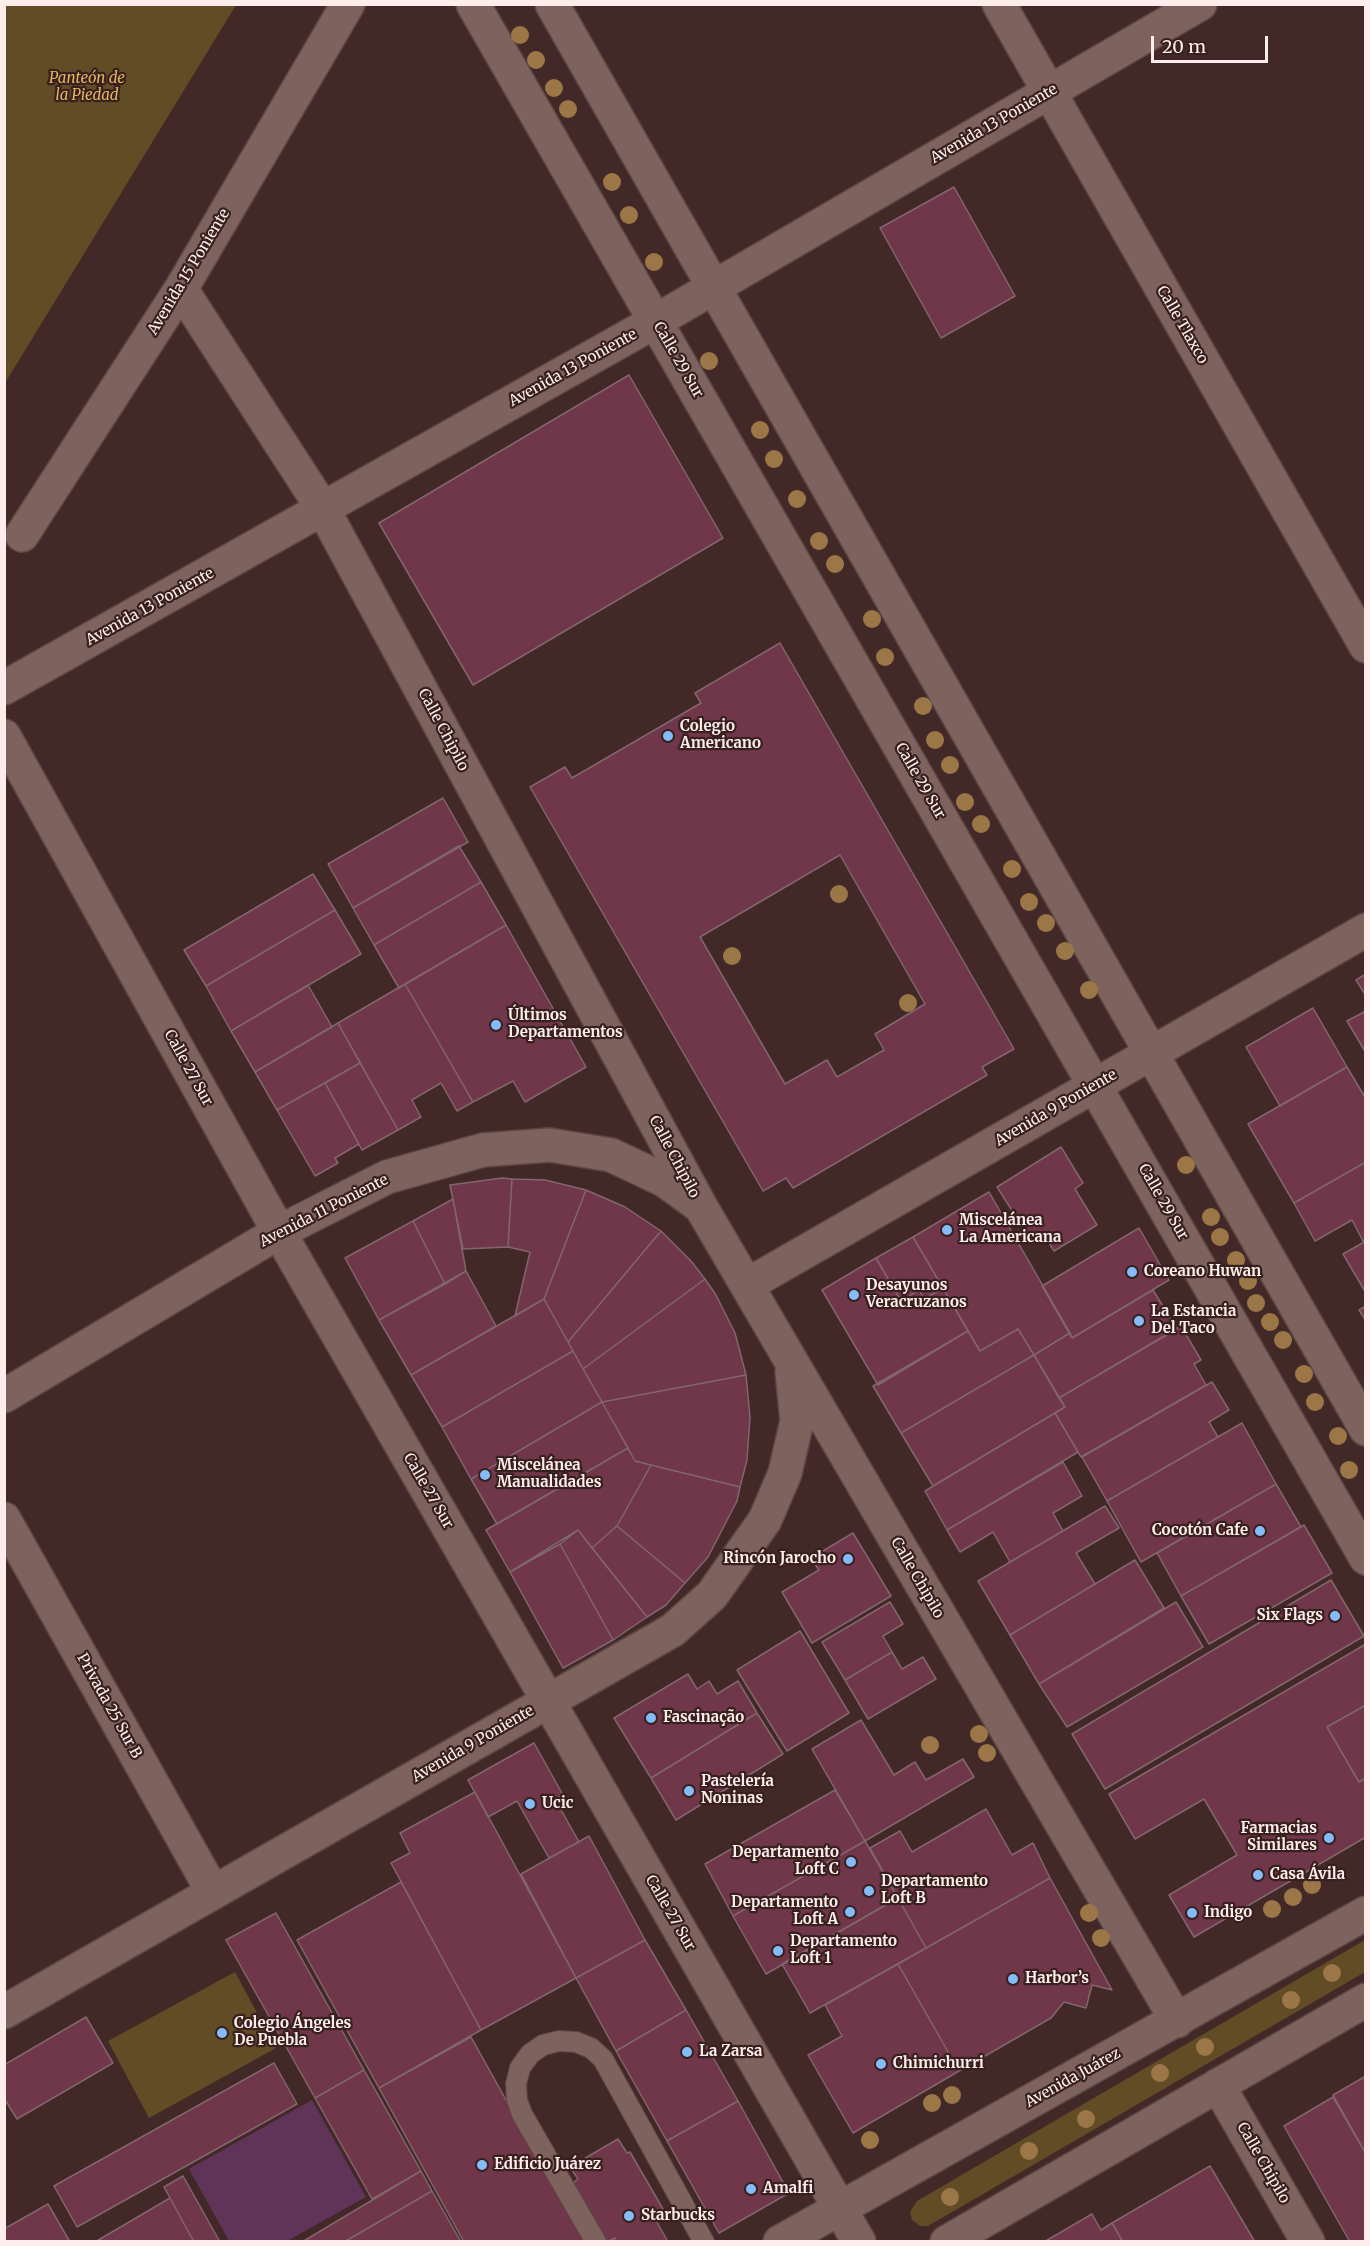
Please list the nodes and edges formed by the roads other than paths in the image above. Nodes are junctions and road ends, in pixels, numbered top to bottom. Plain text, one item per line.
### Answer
1 (348, 4) edge
2 (473, 4) edge
3 (552, 4) edge
4 (999, 4) edge
5 (1200, 4) edge
6 (1049, 92) junction
7 (714, 287) junction
8 (180, 289) junction
9 (656, 321) junction
10 (323, 509) junction
11 (22, 535) dead end
12 (1365, 646) edge
13 (4, 688) edge
14 (4, 736) edge
15 (1365, 930) edge
16 (1152, 1053) junction
17 (1096, 1085) junction
18 (701, 1207) junction
19 (279, 1232) junction
20 (747, 1285) junction
21 (791, 1360) junction
22 (4, 1396) edge
23 (1365, 1429) edge
24 (4, 1519) edge
25 (1365, 1558) edge
26 (548, 1701) junction
27 (213, 1892) junction
28 (1365, 1913) edge
29 (1365, 2000) edge
30 (4, 2012) edge
31 (1177, 2021) junction
32 (1218, 2085) junction
33 (839, 2208) junction
34 (596, 2241) edge
35 (704, 2241) edge
36 (780, 2241) edge
37 (858, 2241) edge
38 (947, 2241) edge
39 (1308, 2241) edge

1 - 8 street, Avenida 15 Poniente
2 - 9 street, Calle 29 Sur
3 - 7 street
4 - 6 street, Calle Tlaxco
5 - 6 street, Avenida 13 Poniente
6 - 7 street, Avenida 13 Poniente
6 - 12 street, Calle Tlaxco
7 - 9 street, Avenida 13 Poniente
7 - 16 street
8 - 10 street, Calle Chipilo
8 - 11 street, Avenida 15 Poniente
9 - 10 street, Avenida 13 Poniente
9 - 17 street, Calle 29 Sur
10 - 13 street, Avenida 13 Poniente
10 - 18 street, Calle Chipilo
14 - 19 street, Calle 27 Sur
15 - 16 street, Avenida 9 Poniente
16 - 17 street, Avenida 9 Poniente
16 - 23 street
17 - 20 street, Avenida 9 Poniente
17 - 25 street, Calle 29 Sur
18 - 19 street, Avenida 11 Poniente
18 - 20 street, Calle Chipilo
19 - 22 street, Avenida 11 Poniente
19 - 26 street, Calle 27 Sur
20 - 21 street, Calle Chipilo
21 - 26 street, Avenida 9 Poniente
21 - 31 street, Calle Chipilo
24 - 27 street, Privada 25 Sur B
26 - 27 street, Avenida 9 Poniente
26 - 33 street, Calle 27 Sur
27 - 30 street, Avenida 9 Poniente
28 - 31 street, Avenida Juárez
29 - 32 street
31 - 33 street, Avenida Juárez
32 - 38 street
32 - 39 street, Calle Chipilo
33 - 36 street, Avenida Juárez
33 - 37 street, Calle 27 Sur
34 - 35 lane

